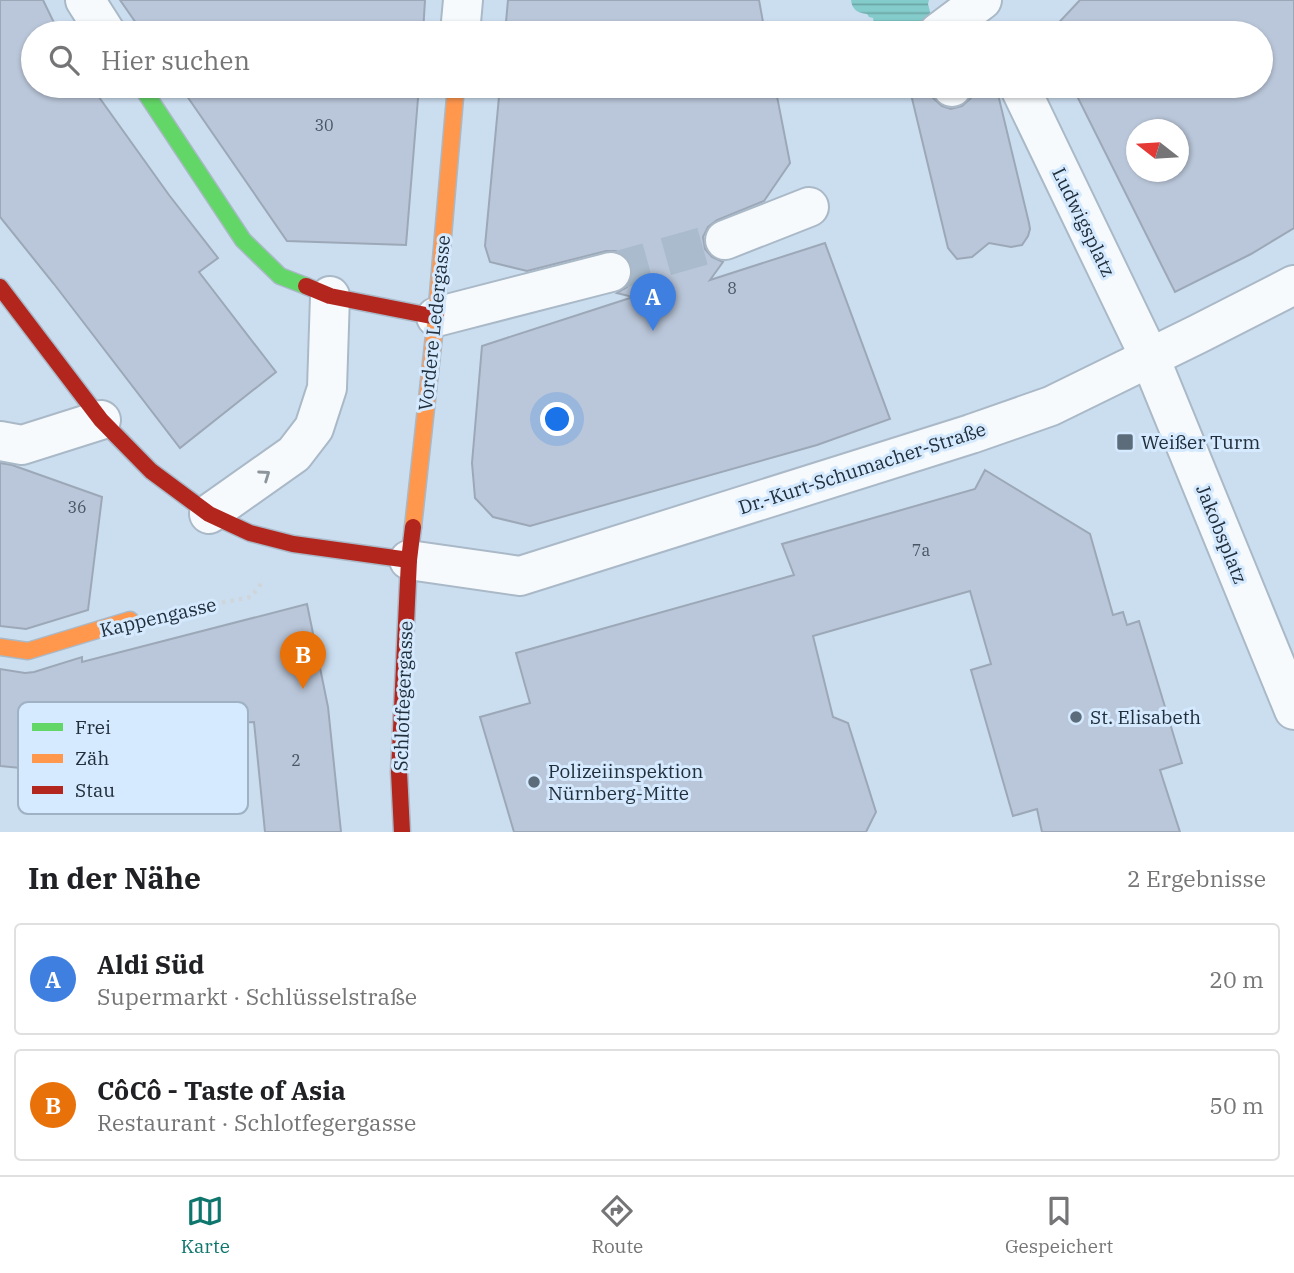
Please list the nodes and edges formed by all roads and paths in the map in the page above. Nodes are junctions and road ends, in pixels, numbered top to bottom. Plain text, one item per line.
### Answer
1 (85, 0) edge
2 (463, 0) edge
3 (983, 9) edge
4 (98, 21) edge
5 (461, 21) edge
6 (960, 21) edge
7 (149, 98) edge
8 (455, 98) edge
9 (1025, 98) edge
10 (809, 207) dead end
11 (725, 240) tunnel mouth
12 (611, 272) tunnel mouth
13 (1294, 285) edge
14 (0, 287) edge
15 (330, 296) junction
16 (436, 317) junction
17 (1150, 358) junction
18 (101, 419) junction
19 (0, 441) edge
20 (209, 514) junction
21 (293, 544) junction
22 (409, 560) junction
23 (130, 620) joint
24 (0, 647) edge
25 (1294, 710) edge
26 (402, 832) edge

1 - 4 street
2 - 5 street
3 - 6 street
7 - 15 street
8 - 16 street, Vordere Ledergasse
9 - 17 street, Ludwigsplatz
10 - 11 street
12 - 16 street
13 - 17 street, Dr.-Kurt-Schumacher-Straße
14 - 18 street
15 - 16 street
20 -> 15 street
16 - 22 street, Vordere Ledergasse
17 - 22 street, Dr.-Kurt-Schumacher-Straße
17 - 25 street, Jakobsplatz
18 - 19 street
18 - 20 street
20 - 21 street
21 - 22 street
21 - 23 path, Kappengasse
22 - 26 street, Schlotfegergasse
23 - 24 street, Kappengasse

